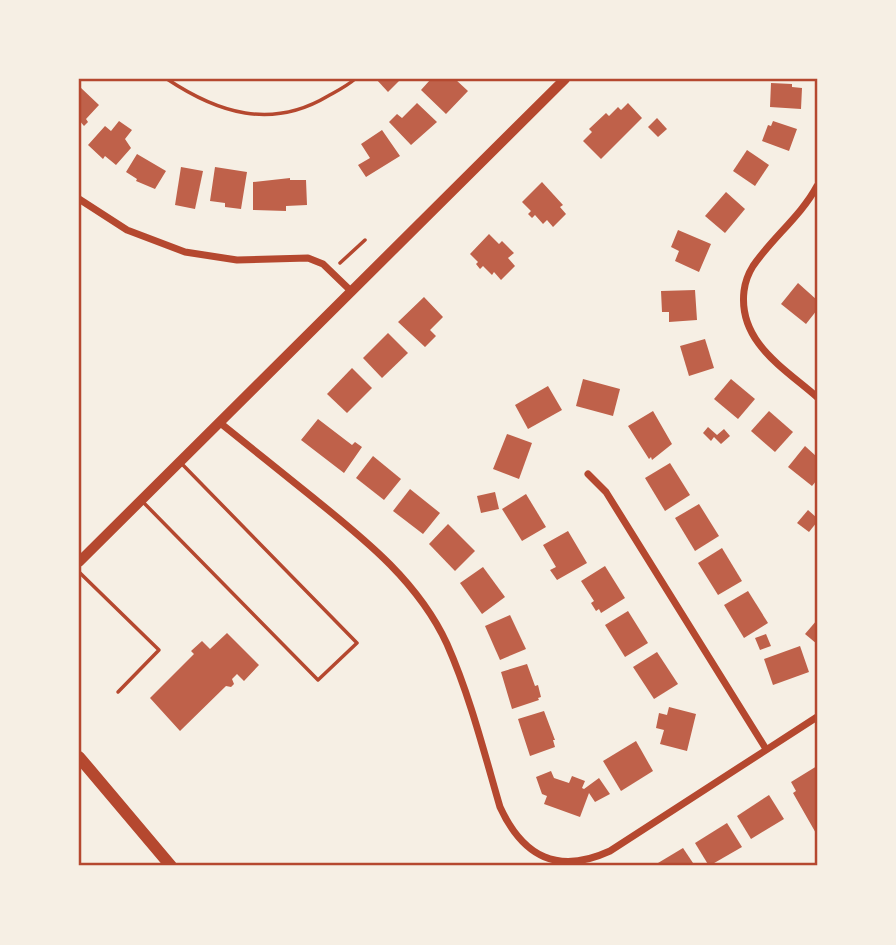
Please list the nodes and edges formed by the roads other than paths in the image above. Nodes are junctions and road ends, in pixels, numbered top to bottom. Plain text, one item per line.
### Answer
1 (167, 79) edge
2 (355, 79) edge
3 (565, 79) edge
4 (817, 186) edge
5 (79, 199) edge
6 (351, 291) junction
7 (817, 397) edge
8 (219, 422) junction
9 (179, 462) junction
10 (588, 474) dead end
11 (142, 500) junction
12 (79, 562) edge
13 (79, 572) edge
14 (118, 692) dead end
15 (817, 717) edge
16 (766, 749) junction
17 (79, 757) edge
18 (171, 866) edge

1 - 2 lane
3 - 6 main road
4 - 7 street
5 - 6 street
6 - 8 main road
8 - 9 main road
8 - 16 street
9 - 11 main road
9 - 11 lane
10 - 16 street
11 - 12 main road
13 - 14 lane
15 - 16 street
17 - 18 highway

